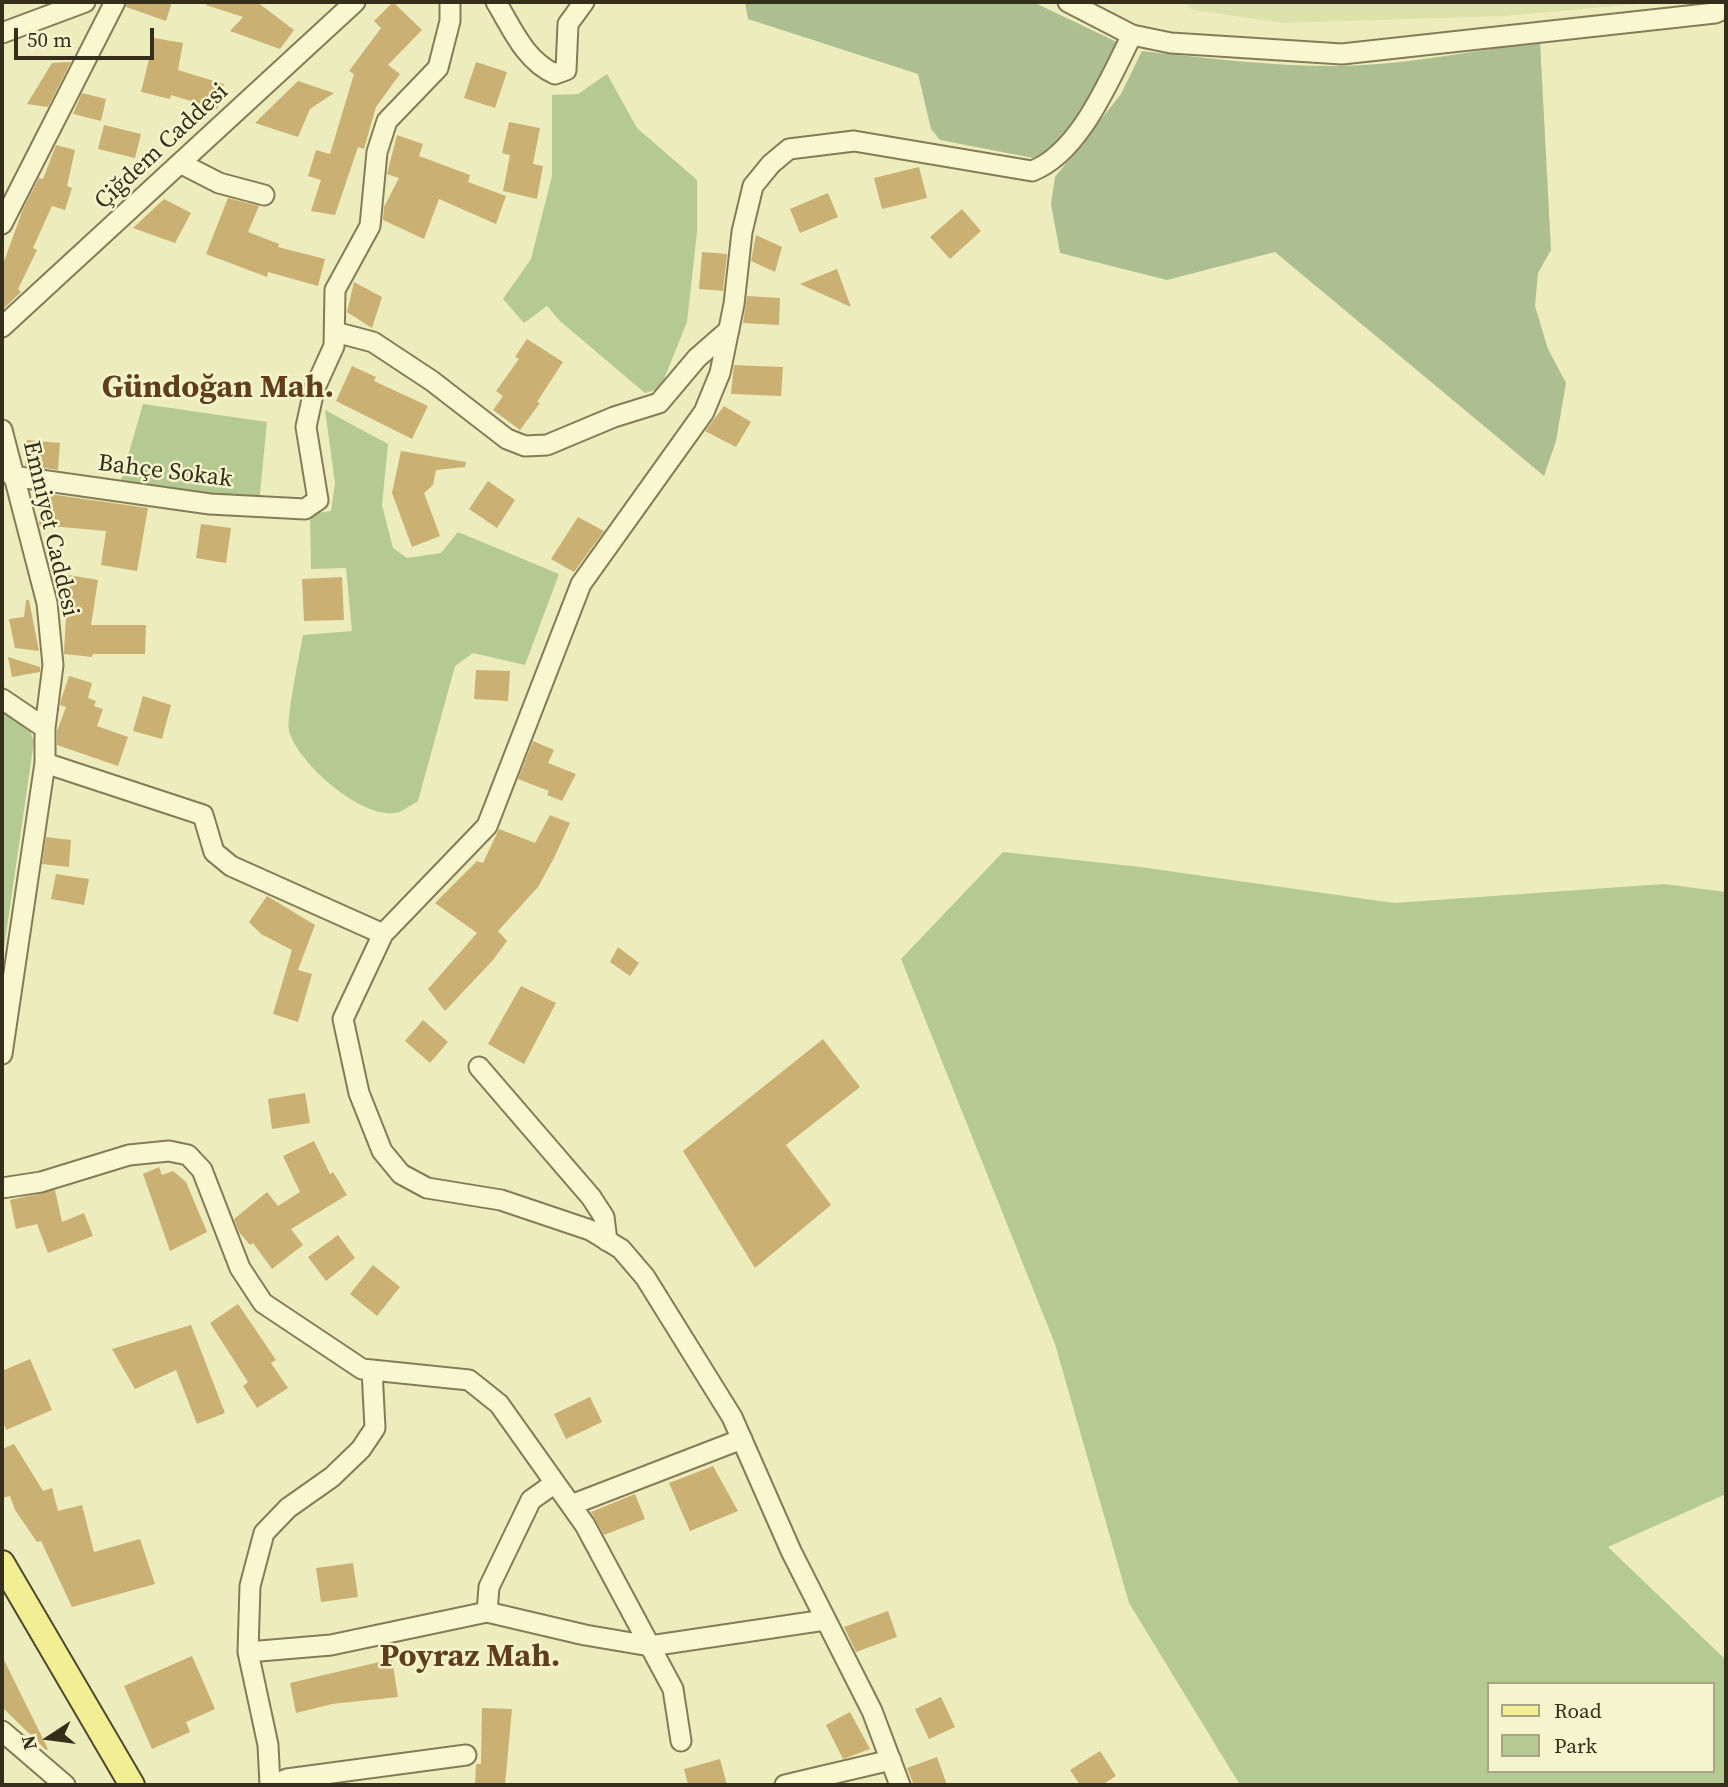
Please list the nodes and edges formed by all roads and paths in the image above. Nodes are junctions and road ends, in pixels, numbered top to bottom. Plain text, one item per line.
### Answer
1 (85, 2) edge
2 (114, 2) edge
3 (355, 2) edge
4 (450, 2) edge
5 (496, 2) edge
6 (584, 2) edge
7 (1068, 2) edge
8 (1726, 8) edge
9 (2, 33) edge
10 (1132, 35) junction
11 (180, 163) junction
12 (264, 195) dead end
13 (2, 224) edge
14 (2, 327) edge
15 (729, 330) junction
16 (335, 332) junction
17 (2, 430) edge
18 (12, 476) junction
19 (2, 699) edge
20 (45, 728) junction
21 (46, 763) junction
22 (383, 934) junction
23 (2, 1054) edge
24 (479, 1067) dead end
25 (2, 1188) edge
26 (607, 1241) junction
27 (372, 1370) junction
28 (742, 1439) junction
29 (555, 1483) junction
30 (570, 1505) junction
31 (2, 1563) edge
32 (487, 1612) junction
33 (825, 1620) junction
34 (650, 1646) junction
35 (248, 1652) junction
36 (2, 1731) edge
37 (681, 1741) dead end
38 (466, 1755) dead end
39 (891, 1760) junction
40 (65, 1785) edge
41 (132, 1785) edge
42 (271, 1785) edge
43 (785, 1785) edge
44 (900, 1785) edge

1 - 9 street
2 - 13 street
3 - 11 street, Çiğdem Caddesi
4 - 16 street
5 - 6 street
7 - 10 street
8 - 10 street
10 - 15 street
11 - 12 street
11 - 14 street, Çiğdem Caddesi
15 - 16 street
15 - 22 street
16 - 18 street, Bahçe Sokak
17 - 18 street, Emniyet Caddesi
18 - 20 street, Emniyet Caddesi
19 - 20 street
20 - 21 street, Emniyet Caddesi
21 - 22 street
21 - 23 street, Emniyet Caddesi
22 - 26 street
24 - 26 street
25 - 27 street
26 - 28 street
27 - 29 street
27 - 35 street
28 - 30 street
28 - 33 street
29 - 30 street
29 - 32 street
30 - 34 street
31 - 41 main road
32 - 34 street
32 - 35 street
33 - 34 street
33 - 39 street
34 - 37 street
35 - 42 street
36 - 40 street
38 - 42 street
39 - 43 street
39 - 44 street

